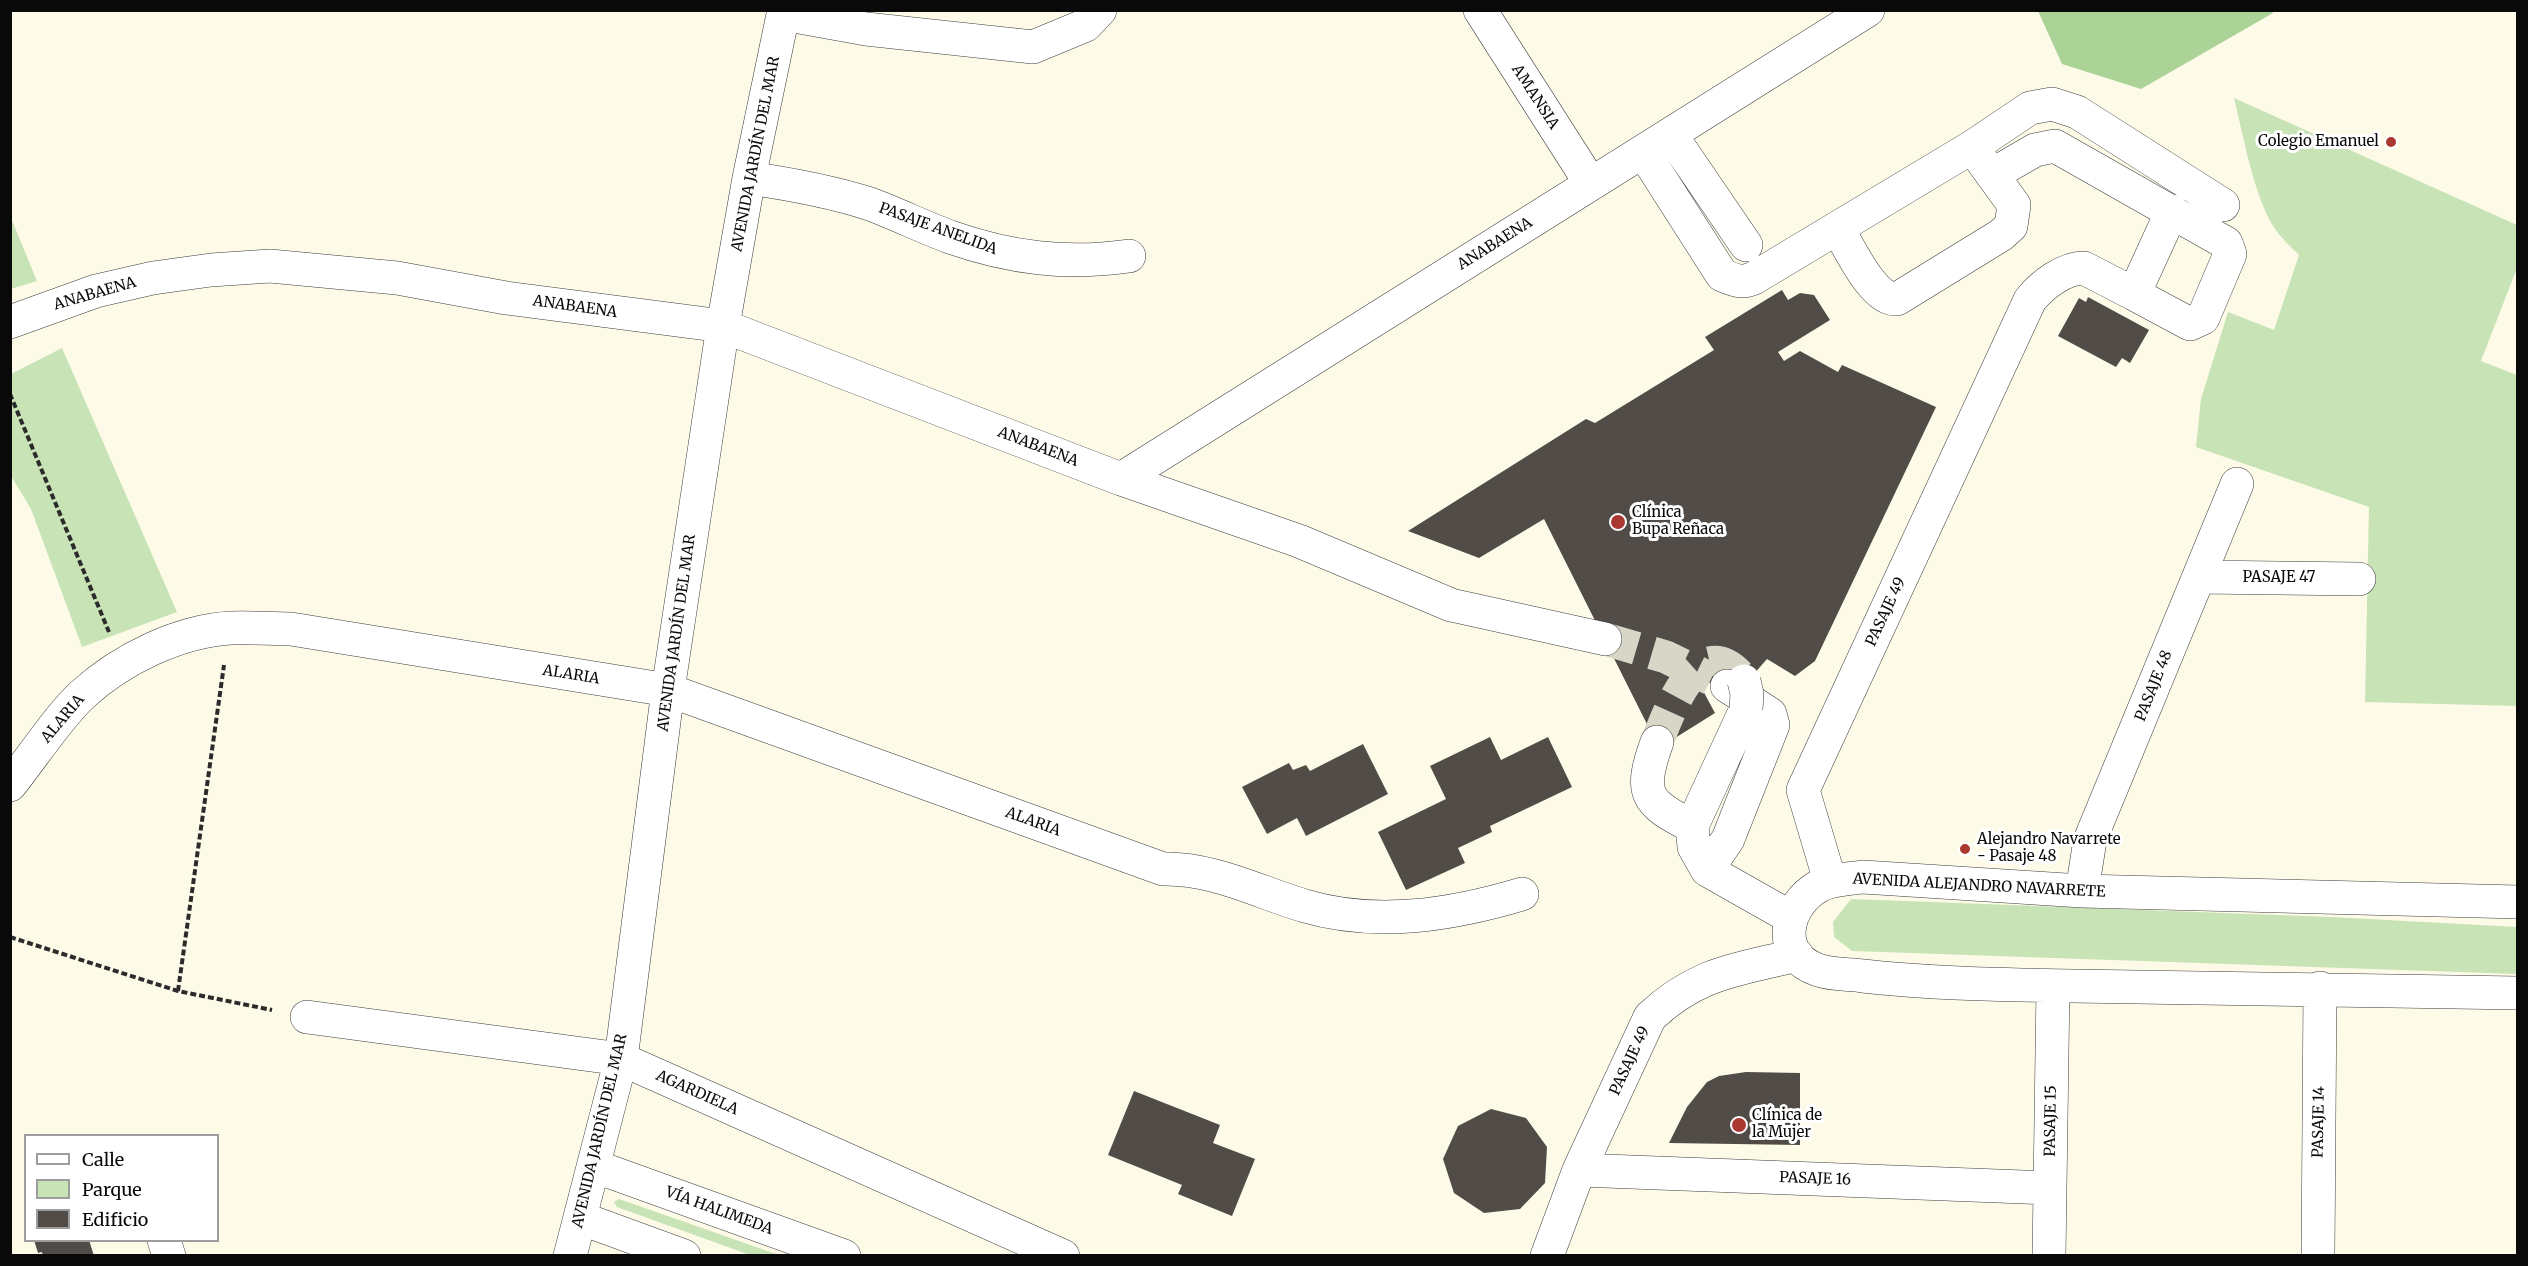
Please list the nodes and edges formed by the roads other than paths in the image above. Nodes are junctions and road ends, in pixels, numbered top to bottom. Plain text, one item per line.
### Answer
1 (1100, 10) edge
2 (1480, 10) edge
3 (1868, 10) edge
4 (783, 12) edge
5 (1671, 135) junction
6 (1972, 147) junction
7 (1644, 153) junction
8 (1992, 175) junction
9 (749, 178) junction
10 (1591, 184) junction
11 (2223, 205) dead end
12 (2172, 211) junction
13 (1838, 229) junction
14 (1746, 245) dead end
15 (1129, 256) dead end
16 (2134, 294) junction
17 (10, 322) edge
18 (723, 326) junction
19 (1121, 479) junction
20 (2237, 484) dead end
21 (2199, 577) junction
22 (2359, 579) dead end
23 (1605, 639) tunnel mouth
24 (668, 690) junction
25 (1657, 742) tunnel mouth
26 (10, 785) edge
27 (1692, 826) junction
28 (1707, 870) junction
29 (1830, 881) junction
30 (2082, 891) junction
31 (1522, 894) dead end
32 (2517, 902) edge
33 (1790, 917) junction
34 (1797, 955) junction
35 (2053, 986) junction
36 (2320, 988) junction
37 (2517, 993) edge
38 (307, 1017) road end
39 (621, 1059) junction
40 (594, 1166) junction
41 (1579, 1170) junction
42 (2050, 1188) junction
43 (580, 1218) junction
44 (570, 1256) edge
45 (684, 1256) edge
46 (844, 1256) edge
47 (1063, 1256) edge
48 (1547, 1256) edge
49 (2049, 1256) edge
50 (2318, 1256) edge

1 - 4 street
2 - 10 street, AMANSIA
3 - 5 street, ANABAENA
4 - 9 street, AVENIDA JARDÍN DEL MAR
5 - 7 street, ANABAENA
5 - 14 street
6 - 8 street
6 - 11 street
6 - 13 street
7 - 10 street, ANABAENA
7 - 13 street
8 - 12 street
8 - 13 street
9 - 15 street, PASAJE ANELIDA
9 - 18 street, AVENIDA JARDÍN DEL MAR
10 - 19 street, ANABAENA
12 - 16 street
12 - 16 street, PASAJE 49
16 - 29 street, PASAJE 49
17 - 18 street, ANABAENA
18 - 19 street, ANABAENA
18 - 24 street, AVENIDA JARDÍN DEL MAR
19 - 23 street, ANABAENA
20 - 21 street, PASAJE 48
21 - 22 street, PASAJE 47
21 - 30 street, PASAJE 48
24 - 26 street, ALARIA
24 - 31 street, ALARIA
24 - 39 street, AVENIDA JARDÍN DEL MAR
25 - 27 street
27 - 28 street
27 - 28 street
28 - 33 street
29 - 30 street, AVENIDA ALEJANDRO NAVARRETE
29 - 33 street, AVENIDA ALEJANDRO NAVARRETE
30 - 32 street, AVENIDA ALEJANDRO NAVARRETE
33 - 34 street
34 - 35 street
34 - 41 street, PASAJE 49
35 - 36 street
35 - 42 street, PASAJE 15
36 - 37 street
36 - 50 street, PASAJE 14
38 - 39 street, AGARDIELA
39 - 40 street, AVENIDA JARDÍN DEL MAR
39 - 47 street, AGARDIELA
40 - 43 street, AVENIDA JARDÍN DEL MAR
40 - 46 street, VÍA HALIMEDA
41 - 42 street, PASAJE 16
41 - 48 street, PASAJE 49
42 - 49 street, PASAJE 15
43 - 44 street, AVENIDA JARDÍN DEL MAR
43 - 45 street

